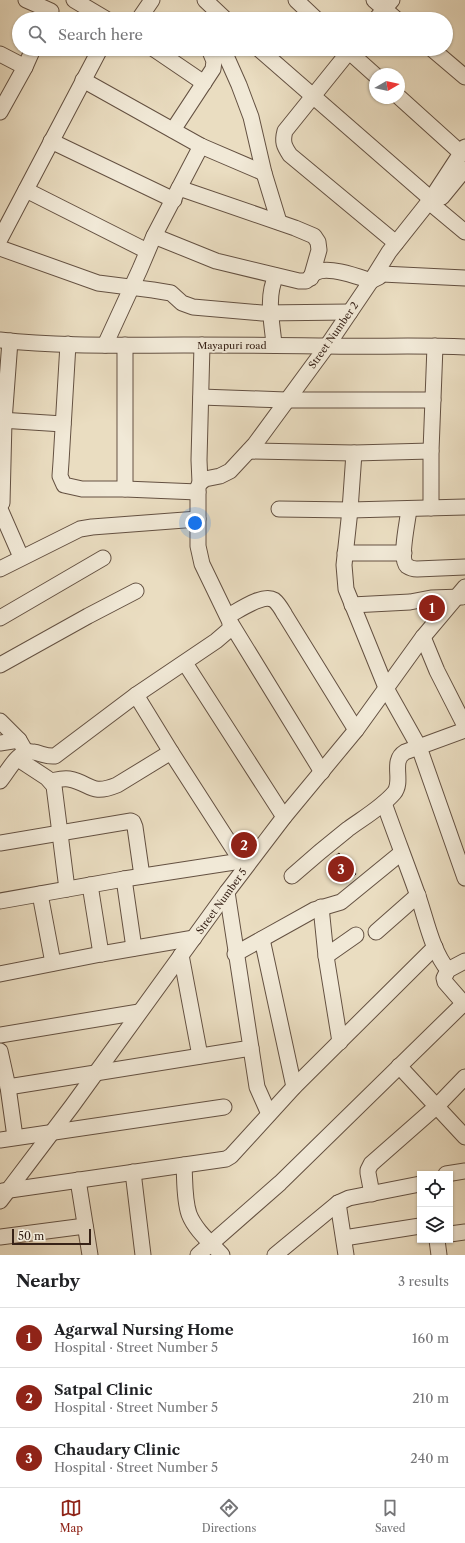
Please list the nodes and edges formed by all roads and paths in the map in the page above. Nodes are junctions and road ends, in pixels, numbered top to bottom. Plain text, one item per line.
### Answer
1 (26, 0) edge
2 (74, 0) edge
3 (152, 0) edge
4 (205, 0) edge
5 (296, 0) edge
6 (52, 10) edge
7 (94, 12) edge
8 (143, 12) edge
9 (218, 12) edge
10 (309, 12) edge
11 (0, 54) edge
12 (30, 56) edge
13 (96, 56) edge
14 (164, 56) edge
15 (212, 56) edge
16 (226, 56) edge
17 (267, 56) edge
18 (344, 56) edge
19 (355, 56) edge
20 (440, 56) edge
21 (26, 67) junction
22 (369, 69) edge
23 (465, 78) edge
24 (84, 80) junction
25 (204, 83) junction
26 (312, 97) junction
27 (405, 102) edge
28 (0, 112) edge
29 (173, 130) junction
30 (51, 141) junction
31 (201, 146) junction
32 (463, 150) edge
33 (465, 169) edge
34 (264, 173) junction
35 (26, 190) junction
36 (176, 194) junction
37 (433, 203) junction
38 (280, 222) junction
39 (465, 232) edge
40 (154, 236) junction
41 (0, 239) edge
42 (396, 243) junction
43 (0, 248) edge
44 (146, 251) junction
45 (276, 276) junction
46 (311, 278) junction
47 (376, 278) junction
48 (465, 278) edge
49 (131, 288) junction
50 (350, 312) junction
51 (272, 313) junction
52 (5, 341) edge
53 (68, 344) junction
54 (274, 344) junction
55 (105, 345) junction
56 (125, 345) junction
57 (202, 345) junction
58 (327, 346) junction
59 (435, 346) junction
60 (465, 347) edge
61 (201, 398) junction
62 (286, 400) junction
63 (433, 400) junction
64 (2, 420) edge
65 (63, 424) junction
66 (249, 451) junction
67 (431, 451) junction
68 (354, 453) junction
69 (1, 478) edge
70 (199, 487) junction
71 (125, 489) junction
72 (0, 505) edge
73 (465, 507) edge
74 (431, 508) junction
75 (0, 509) edge
76 (279, 509) dead end
77 (409, 509) junction
78 (350, 510) junction
79 (198, 514) junction
80 (345, 553) junction
81 (404, 553) junction
82 (21, 557) junction
83 (103, 558) dead end
84 (465, 567) edge
85 (0, 569) edge
86 (136, 591) dead end
87 (462, 594) edge
88 (352, 605) junction
89 (0, 618) edge
90 (229, 619) junction
91 (423, 638) junction
92 (184, 663) junction
93 (0, 665) edge
94 (387, 690) junction
95 (136, 695) junction
96 (0, 722) edge
97 (465, 726) edge
98 (356, 730) junction
99 (465, 730) edge
100 (0, 743) edge
101 (419, 747) junction
102 (21, 750) junction
103 (171, 752) junction
104 (322, 772) junction
105 (0, 781) edge
106 (50, 781) junction
107 (384, 803) junction
108 (284, 817) junction
109 (60, 833) junction
110 (0, 843) edge
111 (401, 852) junction
112 (243, 864) junction
113 (142, 876) junction
114 (292, 876) dead end
115 (465, 878) edge
116 (124, 879) junction
117 (90, 886) junction
118 (67, 889) junction
119 (227, 892) junction
120 (40, 894) junction
121 (418, 895) junction
122 (0, 901) edge
123 (321, 908) junction
124 (376, 932) dead end
125 (356, 935) dead end
126 (194, 938) junction
127 (262, 939) junction
128 (435, 947) junction
129 (134, 948) junction
130 (101, 954) junction
131 (236, 954) junction
132 (181, 955) junction
133 (326, 956) junction
134 (465, 961) edge
135 (52, 963) junction
136 (448, 970) junction
137 (0, 974) edge
138 (464, 1005) edge
139 (140, 1012) junction
140 (0, 1035) edge
141 (340, 1042) junction
142 (251, 1048) junction
143 (0, 1051) edge
144 (200, 1056) junction
145 (399, 1066) junction
146 (96, 1074) junction
147 (465, 1077) edge
148 (8, 1087) junction
149 (294, 1087) junction
150 (437, 1106) junction
151 (224, 1107) dead end
152 (269, 1114) junction
153 (52, 1132) junction
154 (15, 1137) junction
155 (465, 1137) edge
156 (0, 1140) edge
157 (184, 1165) junction
158 (465, 1171) edge
159 (133, 1172) junction
160 (453, 1173) edge
161 (78, 1180) junction
162 (417, 1185) edge
163 (3, 1194) edge
164 (372, 1194) junction
165 (338, 1202) junction
166 (85, 1226) junction
167 (417, 1226) edge
168 (465, 1232) edge
169 (453, 1234) edge
170 (0, 1237) edge
171 (344, 1238) junction
172 (211, 1243) junction
173 (438, 1243) edge
174 (90, 1255) edge
175 (143, 1255) edge
176 (198, 1255) edge
177 (222, 1255) edge
178 (275, 1255) edge
179 (346, 1255) edge
180 (439, 1255) edge

1 - 6 street
2 - 7 street
3 - 8 street
4 - 9 street
5 - 10 street
11 - 21 street
12 - 21 street
13 - 24 street
14 - 25 street
15 - 25 street
16 - 34 street
17 - 26 street
18 - 26 street
19 - 22 street
20 - 23 street
21 - 28 street
24 - 29 street
24 - 30 street
25 - 29 street
26 - 37 street
26 - 42 street
27 - 32 street
29 - 31 street
30 - 35 street
30 - 36 street
31 - 34 street
31 - 36 street
32 - 37 street, Street Number 2
33 - 37 street
34 - 38 street
35 - 41 street
35 - 44 street
36 - 38 street
36 - 40 street
37 - 39 street
37 - 42 street, Street Number 2
37 - 47 street
38 - 46 street
40 - 44 street
40 - 45 street
42 - 47 street, Street Number 2
43 - 49 street
44 - 49 street
45 - 46 street
45 - 51 street
46 - 47 street
47 - 48 street
47 - 50 street, Street Number 2
49 - 51 street
49 - 55 street
50 - 51 street
50 - 58 street, Street Number 2
51 - 54 street
52 - 53 street, Mayapuri road
52 - 64 street
53 - 55 street, Mayapuri road
53 - 65 street
54 - 57 street, Mayapuri road
54 - 58 street, Mayapuri road
55 - 56 street, Mayapuri road
56 - 57 street, Mayapuri road
56 - 71 street
57 - 61 street
58 - 59 street, Mayapuri road
58 - 62 street, Street Number 2
59 - 60 street, Mayapuri road
59 - 63 street
61 - 62 street
61 - 70 street
62 - 63 street
62 - 66 street, Street Number 2
63 - 67 street
64 - 65 street
64 - 69 street
65 - 71 street, Street Number 2
66 - 68 street
66 - 70 street, Street Number 2
67 - 68 street
67 - 74 street
68 - 78 street
69 - 72 street
70 - 71 street, Street Number 2
70 - 79 street
73 - 74 street
74 - 77 street
75 - 82 street
76 - 78 street
77 - 78 street
77 - 81 street
78 - 80 street
79 - 82 street
79 - 90 street
80 - 81 street
80 - 88 street
81 - 84 street
82 - 85 street
83 - 89 street
86 - 93 street
87 - 88 street
87 - 91 street, Street Number 5
88 - 94 street
90 - 92 street
90 - 98 street
90 - 104 street
91 - 94 street, Street Number 5
91 - 97 street
92 - 95 street
92 - 108 street
94 - 98 street, Street Number 5
94 - 101 street
95 - 102 street
95 - 103 street
96 - 102 street
98 - 104 street, Street Number 5
99 - 101 street
100 - 102 street
101 - 107 street
101 - 115 street
102 - 105 street
102 - 106 street
103 - 106 street
103 - 112 street
104 - 108 street, Street Number 5
106 - 109 street
107 - 111 street
107 - 114 street
108 - 112 street, Street Number 5
109 - 110 street
109 - 113 street
109 - 118 street
111 - 121 street
111 - 123 street
112 - 113 street
112 - 119 street, Street Number 5
113 - 116 street
116 - 117 street
116 - 129 street
117 - 118 street
117 - 130 street
118 - 120 street
119 - 126 street, Street Number 5
119 - 131 street
120 - 122 street
120 - 135 street
121 - 124 street
121 - 128 street
123 - 127 street
123 - 133 street
125 - 133 street
126 - 129 street
126 - 132 street, Street Number 5
127 - 131 street
127 - 149 street
128 - 136 street
128 - 141 street
129 - 130 street
130 - 135 street
131 - 142 street
132 - 139 street, Street Number 5
132 - 144 street
133 - 141 street
134 - 136 street
135 - 137 street
136 - 138 street
138 - 145 street
139 - 140 street
139 - 146 street, Street Number 5
141 - 149 street
142 - 144 street
142 - 152 street
143 - 148 street
144 - 146 street
145 - 150 street
145 - 172 street
146 - 148 street
146 - 153 street, Street Number 5
147 - 150 street
148 - 154 street
149 - 152 street
150 - 155 street
150 - 164 street
151 - 153 street
152 - 157 street
153 - 154 street
153 - 163 street, Street Number 5
154 - 156 street
157 - 159 street
157 - 172 street
158 - 160 street
159 - 161 street
159 - 175 street
161 - 163 street
161 - 166 street
162 - 164 street
164 - 165 street
165 - 171 street
165 - 178 street
166 - 170 street
166 - 174 street
167 - 171 street
168 - 169 street
171 - 179 street
172 - 176 street
172 - 177 street
173 - 180 street

